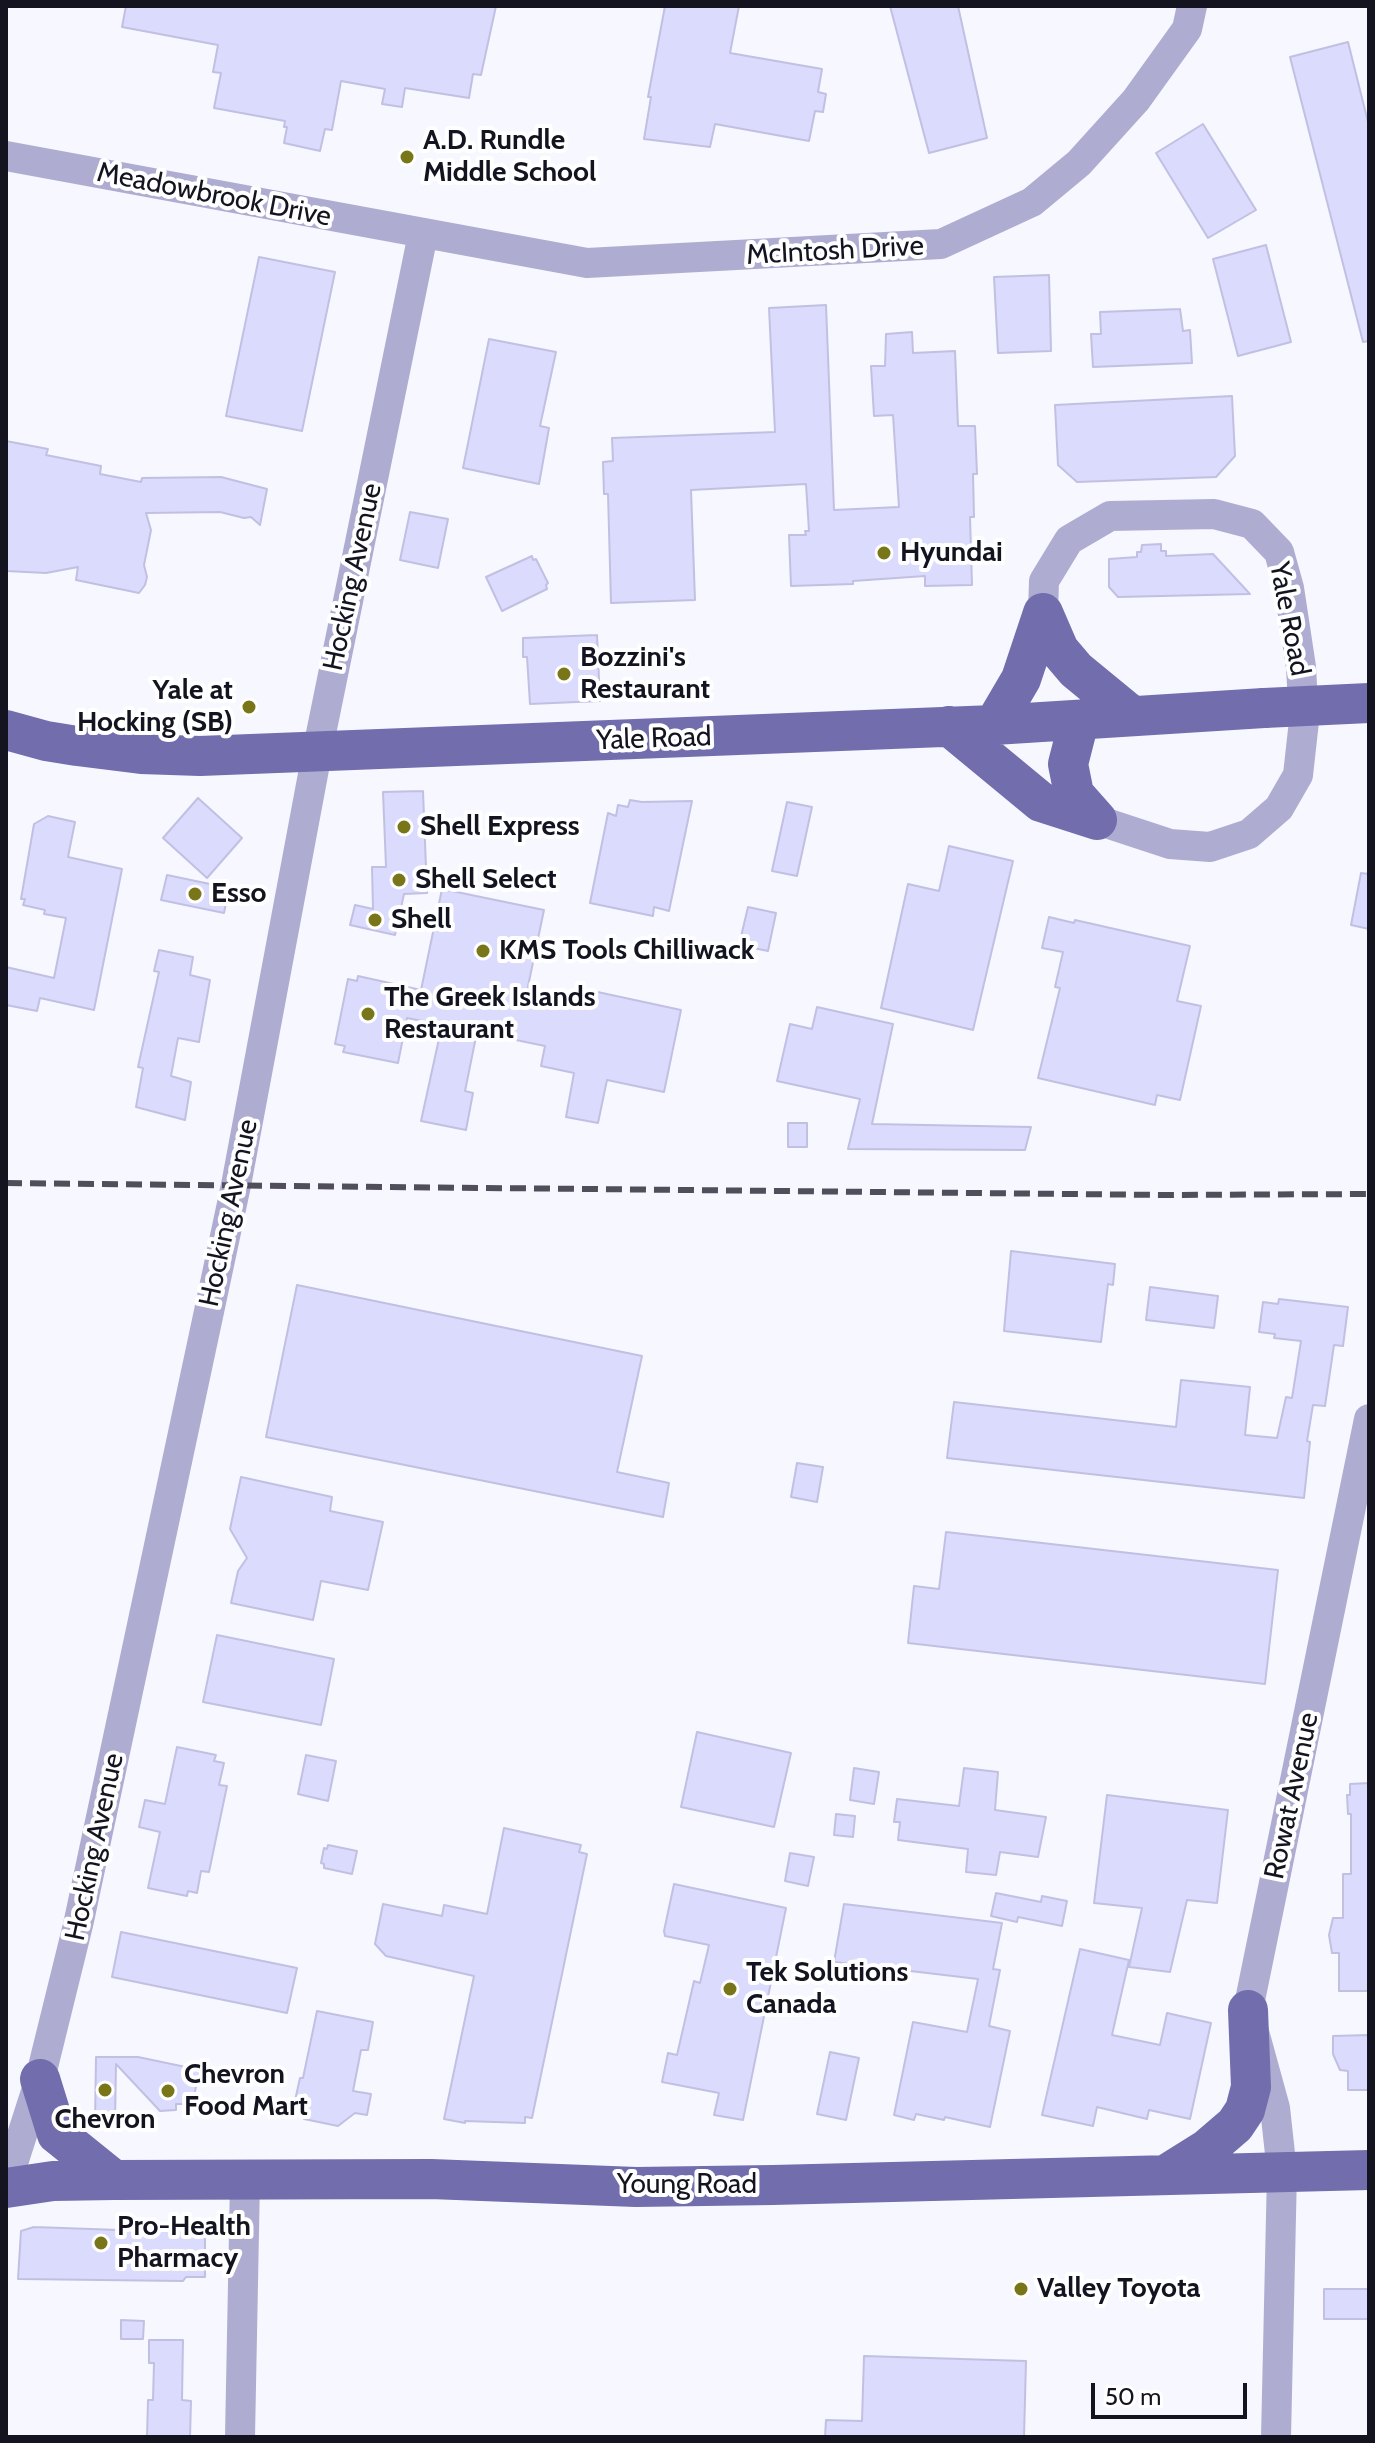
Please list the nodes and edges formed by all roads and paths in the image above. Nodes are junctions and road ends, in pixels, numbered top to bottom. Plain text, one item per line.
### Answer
1 (1192, 6) edge
2 (6, 156) edge
3 (423, 234) junction
4 (1043, 613) junction
5 (1369, 703) edge
6 (1132, 716) junction
7 (1079, 721) junction
8 (994, 725) junction
9 (949, 726) junction
10 (6, 730) edge
11 (317, 753) junction
12 (1097, 820) junction
13 (1369, 1419) edge
14 (1357, 1537) edge
15 (1248, 2010) junction
16 (40, 2079) junction
17 (1369, 2170) edge
18 (1282, 2172) junction
19 (1167, 2174) junction
20 (114, 2180) junction
21 (245, 2181) junction
22 (6, 2186) edge
23 (240, 2437) edge
24 (1276, 2437) edge

1 - 3 street, McIntosh Drive
2 - 3 street, Meadowbrook Drive
3 - 11 street, Hocking Avenue
4 - 6 main road
4 - 8 main road
4 - 12 street, Yale Road
5 - 6 main road, Yale Road, bridge
6 - 7 main road, Yale Road
7 - 8 main road, Yale Road
7 - 12 main road
8 - 9 main road, Yale Road
9 - 11 main road, Yale Road
9 - 12 main road
10 - 11 main road, Yale Road
11 - 16 street, Hocking Avenue
13 - 14 street, Rowat Avenue
14 - 15 street, Rowat Avenue
15 - 18 street, Rowat Avenue
15 - 19 main road
16 - 20 main road
16 - 22 street, Hocking Avenue
17 - 18 main road, Young Road
18 - 19 main road, Young Road
18 - 24 street, Rowat Avenue
19 - 21 main road, Young Road
20 - 21 main road, Young Road
20 - 22 main road, Young Road
21 - 23 street

